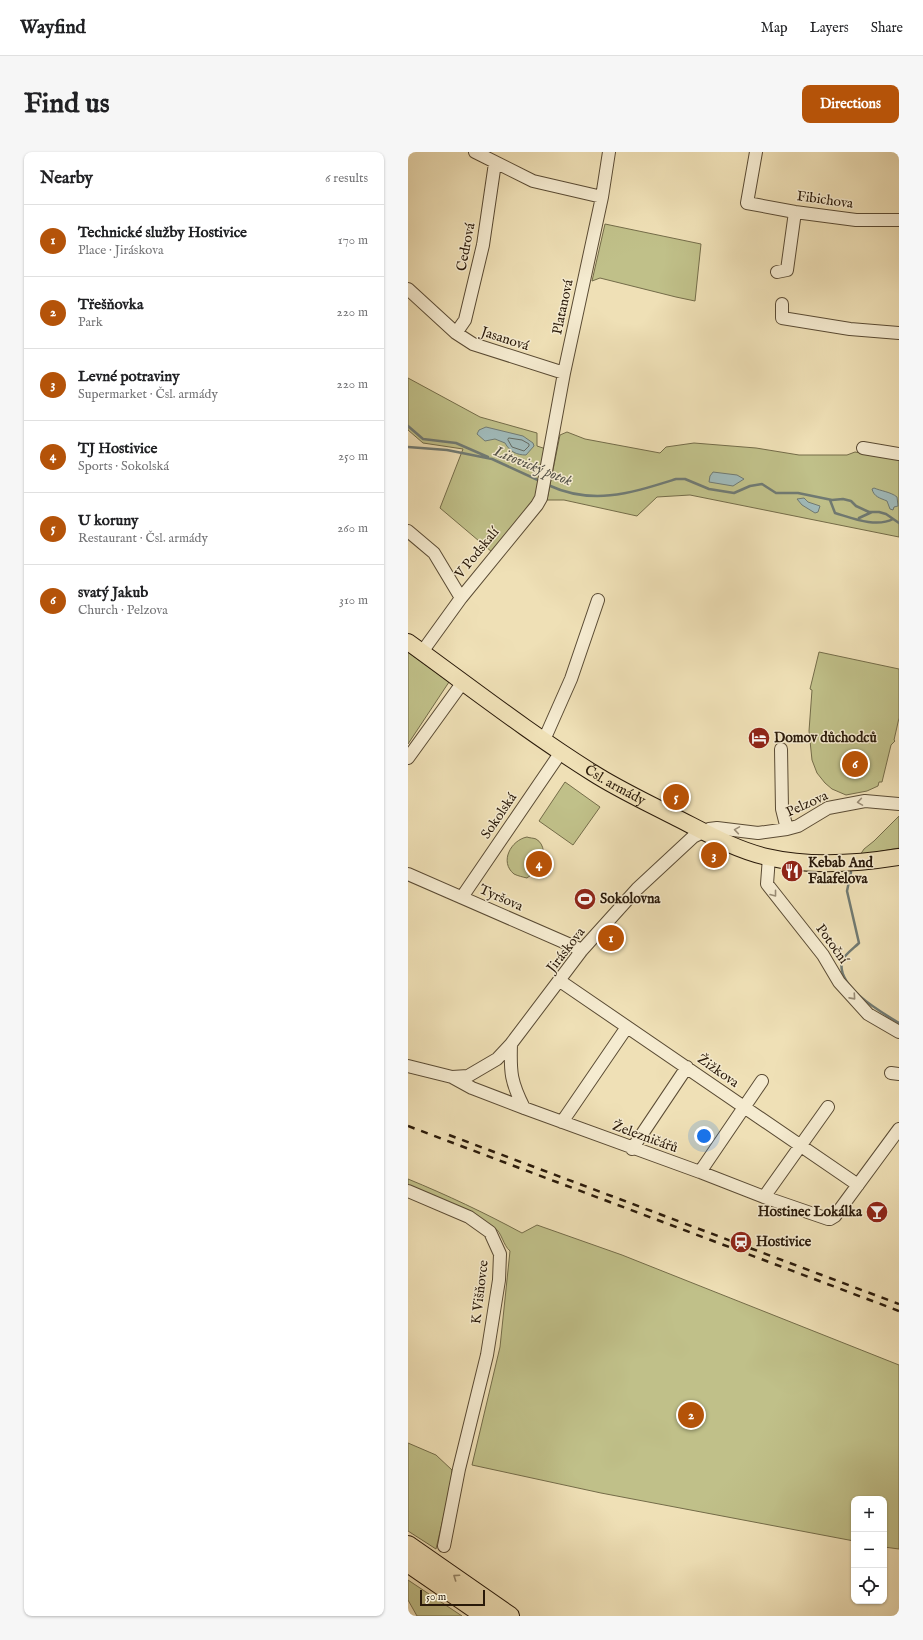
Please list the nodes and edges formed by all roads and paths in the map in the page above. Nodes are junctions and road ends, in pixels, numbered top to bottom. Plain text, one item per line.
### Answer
1 (475, 152) edge
2 (609, 152) edge
3 (756, 152) edge
4 (495, 163) junction
5 (602, 197) junction
6 (795, 212) junction
7 (899, 220) edge
8 (778, 272) dead end
9 (408, 289) edge
10 (782, 304) dead end
11 (456, 333) junction
12 (899, 333) edge
13 (564, 373) junction
14 (863, 448) dead end
15 (899, 454) edge
16 (547, 470) joint
17 (408, 531) edge
18 (461, 598) junction
19 (598, 600) dead end
20 (408, 642) edge
21 (422, 652) junction
22 (463, 682) junction
23 (544, 740) junction
24 (781, 748) dead end
25 (561, 752) junction
26 (408, 758) edge
27 (899, 804) edge
28 (788, 829) junction
29 (703, 831) junction
30 (768, 857) junction
31 (899, 857) edge
32 (408, 874) edge
33 (462, 897) junction
34 (582, 950) junction
35 (560, 981) junction
36 (627, 1027) junction
37 (899, 1032) edge
38 (511, 1044) junction
39 (408, 1066) edge
40 (687, 1067) junction
41 (452, 1077) junction
42 (762, 1081) dead end
43 (744, 1107) junction
44 (828, 1107) dead end
45 (524, 1108) junction
46 (562, 1122) junction
47 (897, 1136) edge
48 (801, 1145) junction
49 (632, 1148) junction
50 (700, 1172) junction
51 (858, 1185) junction
52 (408, 1191) edge
53 (764, 1197) junction
54 (408, 1545) edge
55 (444, 1546) dead end
56 (408, 1563) edge
57 (485, 1616) edge
58 (510, 1616) edge

1 - 4 street
2 - 5 street, Platanová
3 - 6 street, Fibichova
4 - 5 street
4 - 11 street, Cedrová
5 - 13 street, Platanová
6 - 7 street, Fibichova
6 - 8 street
9 - 11 street, Jasanová
10 - 12 street
11 - 13 street, Jasanová
13 - 16 street, Platanová
14 - 15 street
16 - 18 street, V Podskalí
17 - 18 street
18 - 21 street, V Podskalí
19 - 23 street
20 - 21 main road, Čsl. armády
21 - 22 main road, Čsl. armády
22 - 23 main road, Čsl. armády
22 - 26 street
23 - 25 main road, Čsl. armády
24 - 28 street
25 - 29 main road, Čsl. armády
25 - 33 street, Sokolská
27 -> 28 street, Pelzova
28 -> 29 street, Pelzova
29 - 30 main road, Čsl. armády
29 - 34 street, Jiráskova
30 - 31 main road, Čsl. armády
30 -> 37 street, Potoční
32 - 33 street, Tyršova
33 - 34 street, Tyršova
34 - 35 street, Jiráskova
35 - 36 street, Žižkova
35 - 38 street, Jiráskova
36 - 40 street, Žižkova
36 - 46 street
38 - 41 street, Jiráskova
38 - 45 street
39 - 41 street, Jiráskova
40 - 43 street, Žižkova
40 - 49 street
41 - 45 street, Železničářů
42 - 43 street
43 - 48 street, Žižkova
43 - 50 street
44 - 48 street
45 - 46 street, Železničářů
46 - 49 street, Železničářů
47 - 51 street
48 - 51 street, Žižkova
48 - 53 street
49 - 50 street, Železničářů
50 - 53 street, Železničářů
51 - 53 street, Železničářů
52 - 55 street, K Višňovce
58 -> 54 highway
56 - 57 highway

